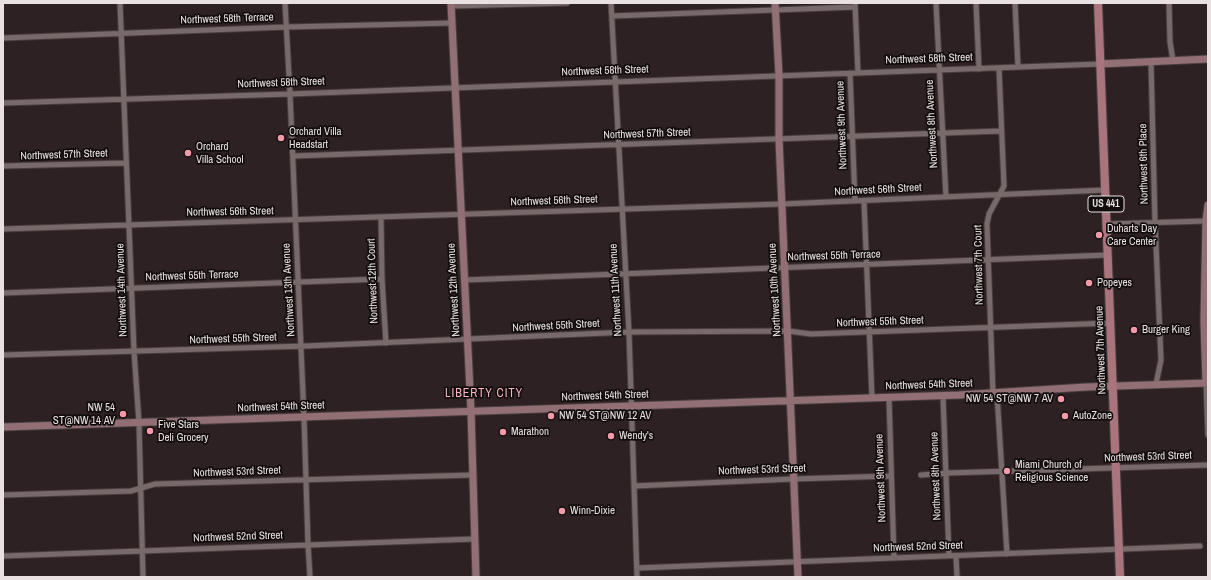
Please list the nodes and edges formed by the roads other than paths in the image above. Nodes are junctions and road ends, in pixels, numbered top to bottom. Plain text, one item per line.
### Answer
1 (120, 3) edge
2 (285, 3) edge
3 (567, 3) edge
4 (611, 3) edge
5 (936, 3) edge
6 (976, 3) edge
7 (1015, 3) edge
8 (1098, 3) edge
9 (1169, 3) edge
10 (452, 5) edge
11 (855, 5) edge
12 (775, 7) edge
13 (612, 16) junction
14 (452, 23) junction
15 (286, 27) junction
16 (121, 34) junction
17 (3, 38) edge
18 (1208, 59) edge
19 (1173, 61) junction
20 (1151, 62) junction
21 (1100, 64) junction
22 (1018, 67) junction
23 (999, 68) junction
24 (979, 69) junction
25 (939, 70) junction
26 (850, 73) junction
27 (858, 73) junction
28 (779, 75) junction
29 (617, 82) junction
30 (455, 87) junction
31 (290, 94) junction
32 (124, 99) junction
33 (3, 103) edge
34 (1001, 131) junction
35 (942, 134) junction
36 (852, 137) junction
37 (780, 139) junction
38 (619, 145) junction
39 (458, 150) junction
40 (293, 156) junction
41 (126, 163) junction
42 (3, 166) edge
43 (1105, 190) junction
44 (999, 196) junction
45 (946, 197) junction
46 (855, 201) junction
47 (864, 201) junction
48 (782, 204) junction
49 (1208, 205) edge
50 (622, 209) junction
51 (462, 214) junction
52 (381, 218) junction
53 (295, 221) junction
54 (1206, 221) junction
55 (1155, 222) junction
56 (129, 224) junction
57 (1107, 224) junction
58 (3, 229) edge
59 (1108, 255) junction
60 (989, 260) junction
61 (865, 265) junction
62 (785, 268) junction
63 (626, 272) junction
64 (382, 279) junction
65 (465, 280) junction
66 (298, 282) junction
67 (132, 288) junction
68 (3, 292) edge
69 (1111, 323) junction
70 (990, 328) junction
71 (788, 331) junction
72 (629, 332) junction
73 (869, 332) junction
74 (467, 340) junction
75 (386, 343) junction
76 (301, 347) junction
77 (134, 352) junction
78 (3, 355) edge
79 (1207, 383) edge
80 (1156, 384) junction
81 (1113, 386) junction
82 (995, 394) junction
83 (942, 396) junction
84 (872, 398) junction
85 (889, 398) junction
86 (791, 401) junction
87 (631, 406) junction
88 (471, 411) junction
89 (304, 417) junction
90 (139, 423) junction
91 (3, 427) edge
92 (1208, 435) edge
93 (1208, 465) edge
94 (1116, 468) junction
95 (1003, 472) junction
96 (946, 473) junction
97 (473, 475) junction
98 (921, 475) dead end
99 (891, 476) junction
100 (793, 479) junction
101 (306, 480) junction
102 (634, 486) junction
103 (141, 488) junction
104 (3, 496) edge
105 (474, 538) junction
106 (308, 544) junction
107 (1200, 546) dead end
108 (1119, 549) junction
109 (142, 551) junction
110 (1006, 554) junction
111 (3, 556) edge
112 (949, 556) junction
113 (956, 556) junction
114 (894, 558) junction
115 (797, 562) junction
116 (637, 568) junction
117 (143, 577) edge
118 (310, 577) edge
119 (476, 577) edge
120 (637, 577) edge
121 (798, 577) edge
122 (956, 577) edge
123 (1120, 577) edge

1 - 16 street, Northwest 14th Avenue
2 - 15 street, Northwest 13th Avenue
3 - 10 street
4 - 13 street, Northwest 11th Avenue
5 - 25 street, Northwest 8th Avenue
6 - 24 street
7 - 22 street
8 - 21 main road, Northwest 7th Avenue / US 441
9 - 19 street
10 - 14 main road, Northwest 12th Avenue
11 - 12 street
11 - 27 street, Northwest 9th Avenue
12 - 13 street
12 - 28 main road, Northwest 10th Avenue
13 - 29 street, Northwest 11th Avenue
14 - 15 street, Northwest 58th Terrace
14 - 30 main road, Northwest 12th Avenue
15 - 16 street, Northwest 58th Terrace
15 - 31 street, Northwest 13th Avenue
16 - 17 street, Northwest 58th Terrace
16 - 32 street, Northwest 14th Avenue
18 - 19 main road, Northwest 58th Street
19 - 20 main road, Northwest 58th Street
20 - 21 main road, Northwest 58th Street
20 - 55 street, Northwest 6th Place
21 - 22 street, Northwest 58th Street
21 - 43 main road, Northwest 7th Avenue / US 441
22 - 23 street, Northwest 58th Street
23 - 24 street, Northwest 58th Street
23 - 34 street, Northwest 7th Court
24 - 25 street, Northwest 58th Street
25 - 27 street, Northwest 58th Street
25 - 35 street, Northwest 8th Avenue
26 - 27 street, Northwest 58th Street
26 - 28 street, Northwest 58th Street
26 - 36 street, Northwest 9th Avenue
28 - 29 street, Northwest 58th Street
28 - 37 main road, Northwest 10th Avenue
29 - 30 street, Northwest 58th Street
29 - 38 street, Northwest 11th Avenue
30 - 31 street, Northwest 58th Street
30 - 39 main road, Northwest 12th Avenue
31 - 32 street, Northwest 58th Street
31 - 40 street, Northwest 13th Avenue
32 - 33 street, Northwest 58th Street
32 - 41 street, Northwest 14th Avenue
34 - 35 street, Northwest 57th Street
34 - 44 street, Northwest 7th Court
35 - 36 street, Northwest 57th Street
35 - 45 street, Northwest 8th Avenue
36 - 37 street, Northwest 57th Street
36 - 46 street, Northwest 9th Avenue
37 - 38 street, Northwest 57th Street
37 - 48 main road, Northwest 10th Avenue
38 - 39 street, Northwest 57th Street
38 - 50 street, Northwest 11th Avenue
39 - 40 street, Northwest 57th Street
39 - 51 main road, Northwest 12th Avenue
40 - 53 street, Northwest 13th Avenue
41 - 42 street, Northwest 57th Street
41 - 56 street, Northwest 14th Avenue
43 - 44 street, Northwest 56th Street
43 - 57 main road, Northwest 7th Avenue / US 441
44 - 45 street, Northwest 56th Street
44 - 60 street, Northwest 7th Court
45 - 47 street, Northwest 56th Street
46 - 47 street, Northwest 56th Street
46 - 48 street, Northwest 56th Street
47 - 61 street
48 - 50 street, Northwest 56th Street
48 - 62 main road, Northwest 10th Avenue
49 - 54 main road
50 - 51 street, Northwest 56th Street
50 - 63 street, Northwest 11th Avenue
51 - 52 street, Northwest 56th Street
51 - 65 main road, Northwest 12th Avenue
52 - 53 street, Northwest 56th Street
52 - 64 street, Northwest 12th Court
53 - 56 street, Northwest 56th Street
53 - 66 street, Northwest 13th Avenue
54 - 55 street
54 - 79 main road
55 - 57 street
55 - 80 street, Northwest 6th Place
56 - 58 street, Northwest 56th Street
56 - 67 street, Northwest 14th Avenue
57 - 59 main road, Northwest 7th Avenue / US 441
59 - 60 street, Northwest 55th Terrace
59 - 69 main road, Northwest 7th Avenue / US 441
60 - 61 street, Northwest 55th Terrace
60 - 70 street, Northwest 7th Court
61 - 62 street, Northwest 55th Terrace
61 - 73 street
62 - 63 street, Northwest 55th Terrace
62 - 71 main road, Northwest 10th Avenue
63 - 65 street, Northwest 55th Terrace
63 - 72 street, Northwest 11th Avenue
64 - 66 street, Northwest 55th Terrace
64 - 75 street, Northwest 12th Court
65 - 74 main road, Northwest 12th Avenue
66 - 67 street, Northwest 55th Terrace
66 - 76 street, Northwest 13th Avenue
67 - 68 street, Northwest 55th Terrace
67 - 77 street, Northwest 14th Avenue
69 - 70 street, Northwest 55th Street
69 - 81 main road, Northwest 7th Avenue / US 441
70 - 73 street, Northwest 55th Street
70 - 82 street, Northwest 7th Court
71 - 72 street, Northwest 55th Street
71 - 73 street, Northwest 55th Street
71 - 86 main road, Northwest 10th Avenue
72 - 74 street, Northwest 55th Street
72 - 87 street, Northwest 11th Avenue
73 - 84 street
74 - 75 street, Northwest 55th Street
74 - 88 main road, Northwest 12th Avenue
75 - 76 street, Northwest 55th Street
76 - 77 street, Northwest 55th Street
76 - 89 street, Northwest 13th Avenue
77 - 78 street, Northwest 55th Street
77 - 90 street, Northwest 14th Avenue
79 - 80 main road, Northwest 54th Street
79 - 92 street
80 - 81 main road, Northwest 54th Street
81 - 82 main road, Northwest 54th Street
81 - 94 main road, Northwest 7th Avenue / US 441
82 - 83 main road, Northwest 54th Street
82 - 95 street, Northwest 7th Court
83 - 85 main road, Northwest 54th Street
83 - 96 street, Northwest 8th Avenue
84 - 85 main road, Northwest 54th Street
84 - 86 main road, Northwest 54th Street
85 - 99 street, Northwest 9th Avenue
86 - 87 main road, Northwest 54th Street
86 - 100 main road, Northwest 10th Avenue
87 - 88 main road, Northwest 54th Street
87 - 102 street, Northwest 11th Avenue
88 - 89 main road, Northwest 54th Street
88 - 97 main road, Northwest 12th Avenue
89 - 90 main road, Northwest 54th Street
89 - 101 street, Northwest 13th Avenue
90 - 91 main road, Northwest 54th Street
90 - 103 street, Northwest 14th Avenue
93 - 94 street, Northwest 53rd Street
94 - 95 street, Northwest 53rd Street
94 - 108 main road, Northwest 7th Avenue / US 441
95 - 96 street, Northwest 53rd Street
95 - 110 street, Northwest 7th Court
96 - 98 street, Northwest 53rd Street
96 - 112 street, Northwest 8th Avenue
97 - 101 street, Northwest 53rd Street
97 - 105 main road, Northwest 12th Avenue
99 - 100 street, Northwest 53rd Street
99 - 114 street, Northwest 9th Avenue
100 - 102 street, Northwest 53rd Street
100 - 115 main road, Northwest 10th Avenue
101 - 103 street, Northwest 53rd Street
101 - 106 street, Northwest 13th Avenue
102 - 116 street, Northwest 11th Avenue
103 - 104 street, Northwest 53rd Street
103 - 109 street, Northwest 14th Avenue
105 - 106 street, Northwest 52nd Street
105 - 119 main road, Northwest 12th Avenue
106 - 109 street, Northwest 52nd Street
106 - 118 street, Northwest 13th Avenue
107 - 108 street, Northwest 52nd Street
108 - 110 street, Northwest 52nd Street
108 - 123 main road, Northwest 7th Avenue / US 441
109 - 111 street, Northwest 52nd Street
109 - 117 street, Northwest 14th Avenue
110 - 113 street, Northwest 52nd Street
112 - 113 street, Northwest 52nd Street
112 - 114 street, Northwest 52nd Street
113 - 122 street
114 - 115 street, Northwest 52nd Street
115 - 116 street, Northwest 52nd Street
115 - 121 main road, Northwest 10th Avenue
116 - 120 street, Northwest 11th Avenue

